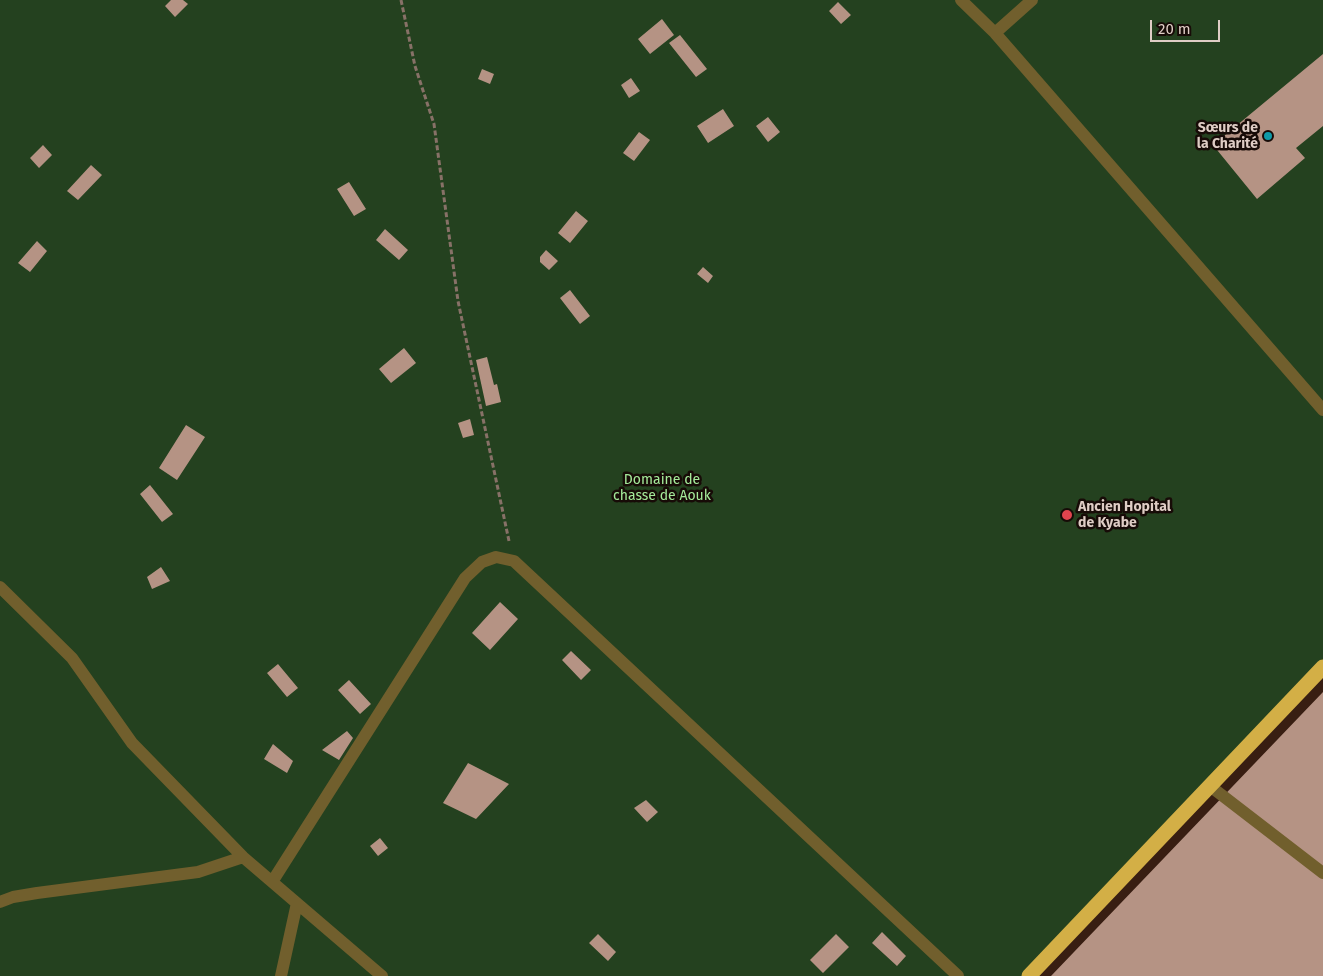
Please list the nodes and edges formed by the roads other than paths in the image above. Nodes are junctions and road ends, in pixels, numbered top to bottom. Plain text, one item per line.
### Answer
1 (961, 0) edge
2 (1032, 0) edge
3 (994, 33) junction
4 (1323, 410) edge
5 (0, 587) edge
6 (1323, 667) edge
7 (1210, 786) junction
8 (243, 856) junction
9 (1323, 873) edge
10 (272, 882) junction
11 (0, 902) edge
12 (297, 903) junction
13 (281, 976) edge
14 (382, 976) edge
15 (958, 976) edge
16 (1029, 976) edge

1 - 3 street
2 - 3 street
3 - 4 street
5 - 8 street
6 - 7 highway
7 - 9 street
7 - 16 highway
8 - 10 street
8 - 11 street
10 - 12 street
10 - 15 street
12 - 13 street
12 - 14 street

